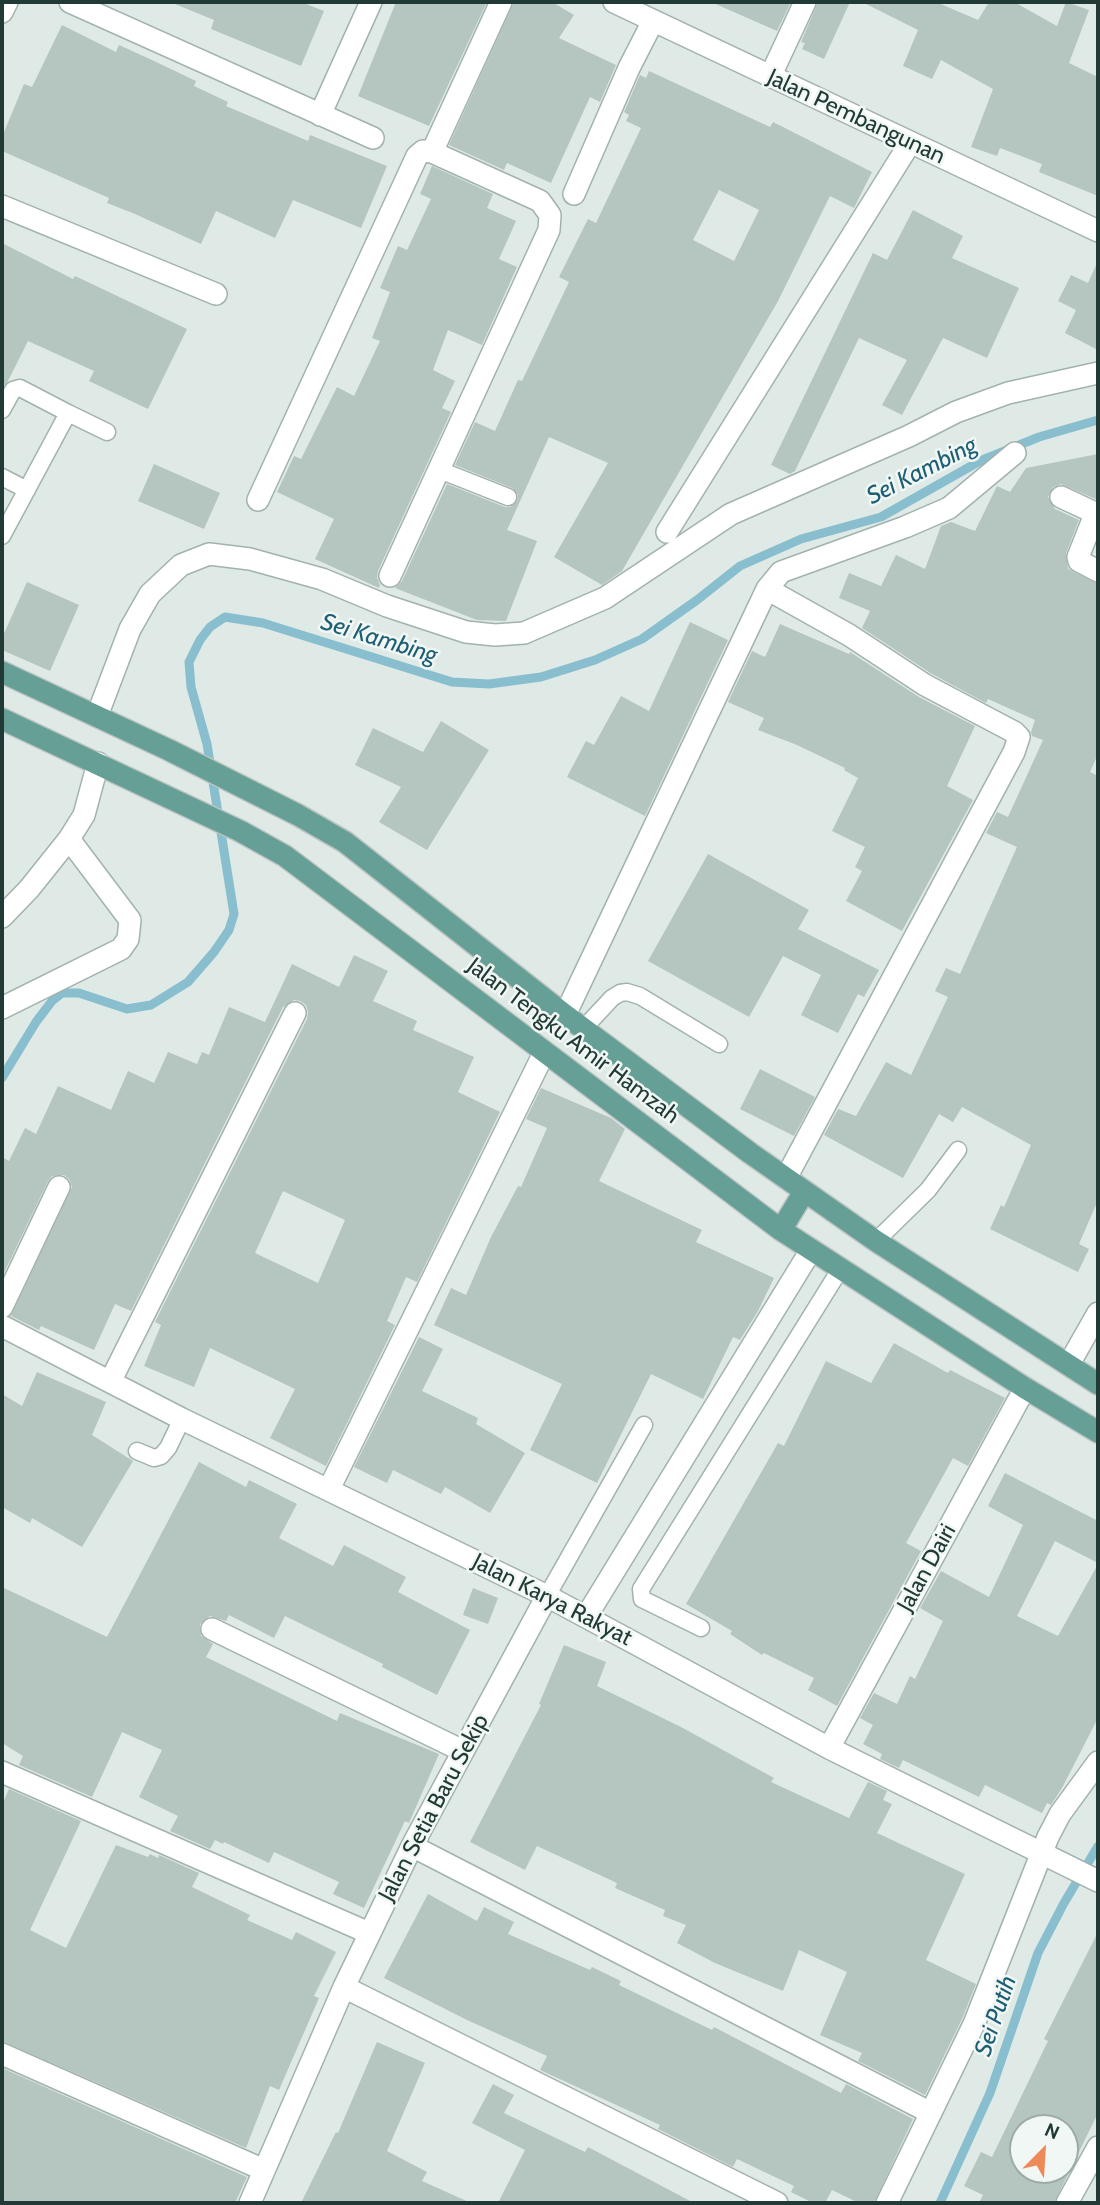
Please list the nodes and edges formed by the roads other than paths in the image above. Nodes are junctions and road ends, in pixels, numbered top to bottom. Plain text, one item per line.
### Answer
1 (7, 2) edge
2 (70, 2) edge
3 (371, 2) edge
4 (501, 2) edge
5 (614, 2) edge
6 (805, 2) edge
7 (2, 12) edge
8 (647, 12) edge
9 (770, 77) junction
10 (320, 115) junction
11 (373, 138) dead end
12 (910, 143) junction
13 (432, 152) junction
14 (574, 194) dead end
15 (2, 206) edge
16 (1098, 231) edge
17 (216, 294) dead end
18 (1098, 373) edge
19 (2, 410) edge
20 (68, 413) junction
21 (107, 432) dead end
22 (1015, 453) dead end
23 (437, 469) junction
24 (2, 477) edge
25 (27, 490) junction
26 (508, 497) dead end
27 (1061, 497) dead end
28 (258, 500) dead end
29 (667, 533) dead end
30 (2, 536) edge
31 (1098, 571) edge
32 (390, 576) dead end
33 (767, 589) junction
34 (2, 672) edge
35 (97, 716) junction
36 (2, 719) edge
37 (98, 763) junction
38 (69, 839) junction
39 (2, 917) edge
40 (2, 1009) edge
41 (295, 1013) dead end
42 (565, 1015) junction
43 (583, 1029) junction
44 (719, 1044) dead end
45 (544, 1053) junction
46 (958, 1150) dead end
47 (786, 1178) junction
48 (59, 1187) dead end
49 (804, 1192) junction
50 (781, 1230) junction
51 (876, 1241) junction
52 (811, 1250) junction
53 (841, 1268) junction
54 (2, 1307) edge
55 (1098, 1313) edge
56 (2, 1326) edge
57 (1069, 1364) junction
58 (111, 1380) junction
59 (1098, 1384) edge
60 (1025, 1388) junction
61 (182, 1419) junction
62 (644, 1425) dead end
63 (1098, 1432) edge
64 (137, 1451) dead end
65 (329, 1489) junction
66 (547, 1596) junction
67 (586, 1616) junction
68 (701, 1628) dead end
69 (212, 1629) dead end
70 (830, 1748) junction
71 (463, 1751) junction
72 (1098, 1762) edge
73 (2, 1772) edge
74 (412, 1846) junction
75 (1047, 1857) junction
76 (1093, 1879) edge
77 (369, 1933) junction
78 (345, 1987) junction
79 (2, 2054) edge
80 (930, 2113) junction
81 (1098, 2147) edge
82 (264, 2170) junction
83 (250, 2203) edge
84 (777, 2203) edge
85 (887, 2203) edge
86 (1067, 2203) edge

1 - 7 street
2 - 10 street
3 - 10 street
4 - 13 street
5 - 8 street, Jalan Pembangunan
6 - 9 street
8 - 9 street, Jalan Pembangunan
8 - 14 street
9 - 12 street, Jalan Pembangunan
10 - 11 street
12 - 16 street, Jalan Pembangunan
12 - 29 street
13 - 23 street
13 - 28 street
15 - 17 street
18 - 35 street
19 - 20 lane
20 - 21 lane
20 - 25 lane
22 - 33 street
23 - 26 lane
23 - 32 street
24 - 25 lane
25 - 30 lane
27 - 31 street
33 - 42 street
33 - 47 street
34 - 35 main road, Jalan Tengku Amir Hamzah
35 - 42 main road, Jalan Tengku Amir Hamzah
36 - 37 main road, Jalan Tengku Amir Hamzah
37 - 38 street
37 - 45 main road, Jalan Tengku Amir Hamzah
38 - 39 street
38 - 40 street
41 - 58 street
42 - 43 main road, Jalan Tengku Amir Hamzah
43 - 44 lane
43 - 47 main road, Jalan Tengku Amir Hamzah
45 - 50 main road, Jalan Tengku Amir Hamzah
45 - 65 street
46 - 51 lane
47 - 49 main road, Jalan Tengku Amir Hamzah
48 - 54 street
49 - 50 main road
49 - 51 main road, Jalan Tengku Amir Hamzah
50 - 52 main road, Jalan Tengku Amir Hamzah
51 - 57 main road, Jalan Tengku Amir Hamzah
52 - 53 main road, Jalan Tengku Amir Hamzah
52 - 67 street
53 - 60 main road, Jalan Tengku Amir Hamzah
53 - 68 lane
55 - 57 street
56 - 58 street, Jalan Karya Rakyat
57 - 59 main road, Jalan Tengku Amir Hamzah
58 - 61 street, Jalan Karya Rakyat
60 - 63 main road, Jalan Tengku Amir Hamzah
60 - 70 street, Jalan Dairi
61 - 64 lane
61 - 65 street, Jalan Karya Rakyat
62 - 66 lane, Jalan Setia Baru Sekip
65 - 66 street, Jalan Karya Rakyat
66 - 67 street, Jalan Karya Rakyat
66 - 71 street, Jalan Setia Baru Sekip
67 - 70 street, Jalan Karya Rakyat
69 - 71 street
70 - 75 street, Jalan Karya Rakyat
71 - 74 street, Jalan Setia Baru Sekip
72 - 75 street
73 - 77 street
74 - 77 street, Jalan Setia Baru Sekip
74 - 80 street
75 - 76 street, Jalan Karya Rakyat
75 - 80 street
77 - 78 street, Jalan Setia Baru Sekip
78 - 82 street, Jalan Setia Baru Sekip
78 - 84 street
79 - 82 street
80 - 85 street
81 - 86 street
82 - 83 street, Jalan Setia Baru Sekip

